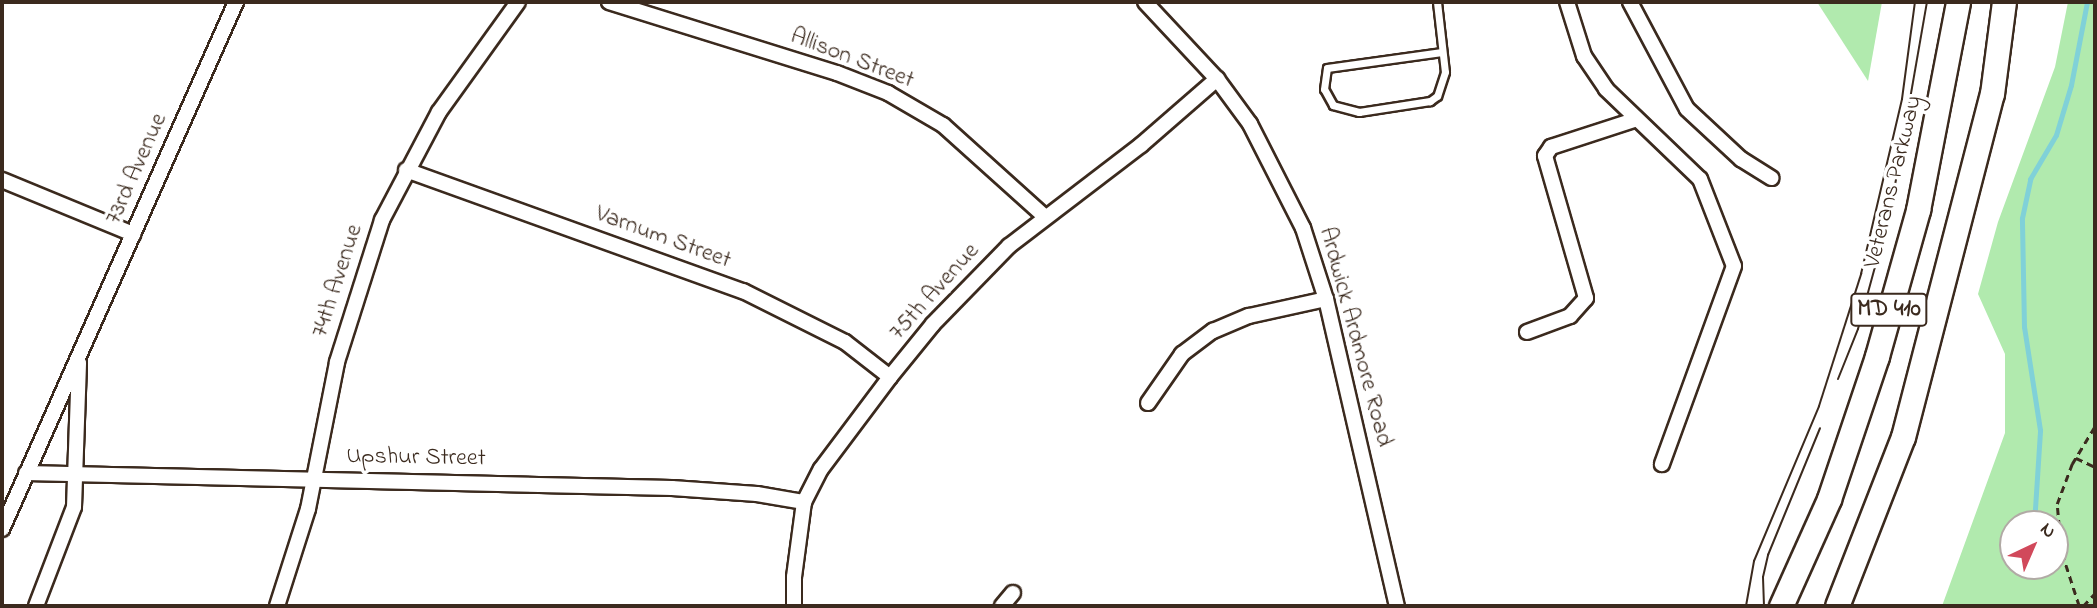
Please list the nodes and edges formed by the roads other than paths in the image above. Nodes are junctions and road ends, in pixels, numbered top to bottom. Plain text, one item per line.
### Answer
1 (236, 2) edge
2 (518, 2) edge
3 (609, 2) edge
4 (1145, 2) edge
5 (1437, 2) edge
6 (1567, 2) edge
7 (1630, 2) edge
8 (1958, 2) edge
9 (2004, 2) edge
10 (1442, 52) junction
11 (1217, 79) junction
12 (1634, 120) junction
13 (406, 170) junction
14 (1772, 178) dead end
15 (2, 180) edge
16 (1045, 217) junction
17 (133, 234) junction
18 (1326, 299) junction
19 (1527, 332) dead end
20 (79, 355) junction
21 (890, 377) junction
22 (1148, 402) dead end
23 (1662, 464) dead end
24 (26, 473) junction
25 (75, 477) junction
26 (313, 479) junction
27 (804, 502) junction
28 (2, 529) edge
29 (1013, 593) dead end
30 (36, 606) edge
31 (277, 606) edge
32 (794, 606) edge
33 (1002, 606) edge
34 (1397, 606) edge
35 (1781, 606) edge
36 (1837, 606) edge

1 - 17 street, 73rd Avenue
2 - 13 street, 74th Avenue
3 - 16 street, Allison Street
4 - 11 street, Ardwick Ardmore Road
5 - 10 lane
6 - 12 street
7 - 14 street
8 - 35 main road, Veterans Parkway / MD 410
9 - 36 main road, MD 410
10 - 10 lane
11 - 16 street, 75th Avenue
11 - 18 street, Ardwick Ardmore Road
12 - 19 street
12 - 23 street
13 - 21 street, Varnum Street
13 - 26 street, 74th Avenue
15 - 17 street
16 - 21 street, 75th Avenue
17 - 20 street, 73rd Avenue
18 - 22 street
18 - 34 street, Ardwick Ardmore Road
20 - 24 street, 73rd Avenue
20 - 25 street, 73rd Avenue
21 - 27 street, 75th Avenue
24 - 25 street, Upshur Street
24 - 28 street, 73rd Avenue
25 - 26 street, Upshur Street
25 - 30 street, 73rd Avenue
26 - 27 street, Upshur Street
26 - 31 street, 74th Avenue
27 - 32 street, 75th Avenue
29 - 33 street

